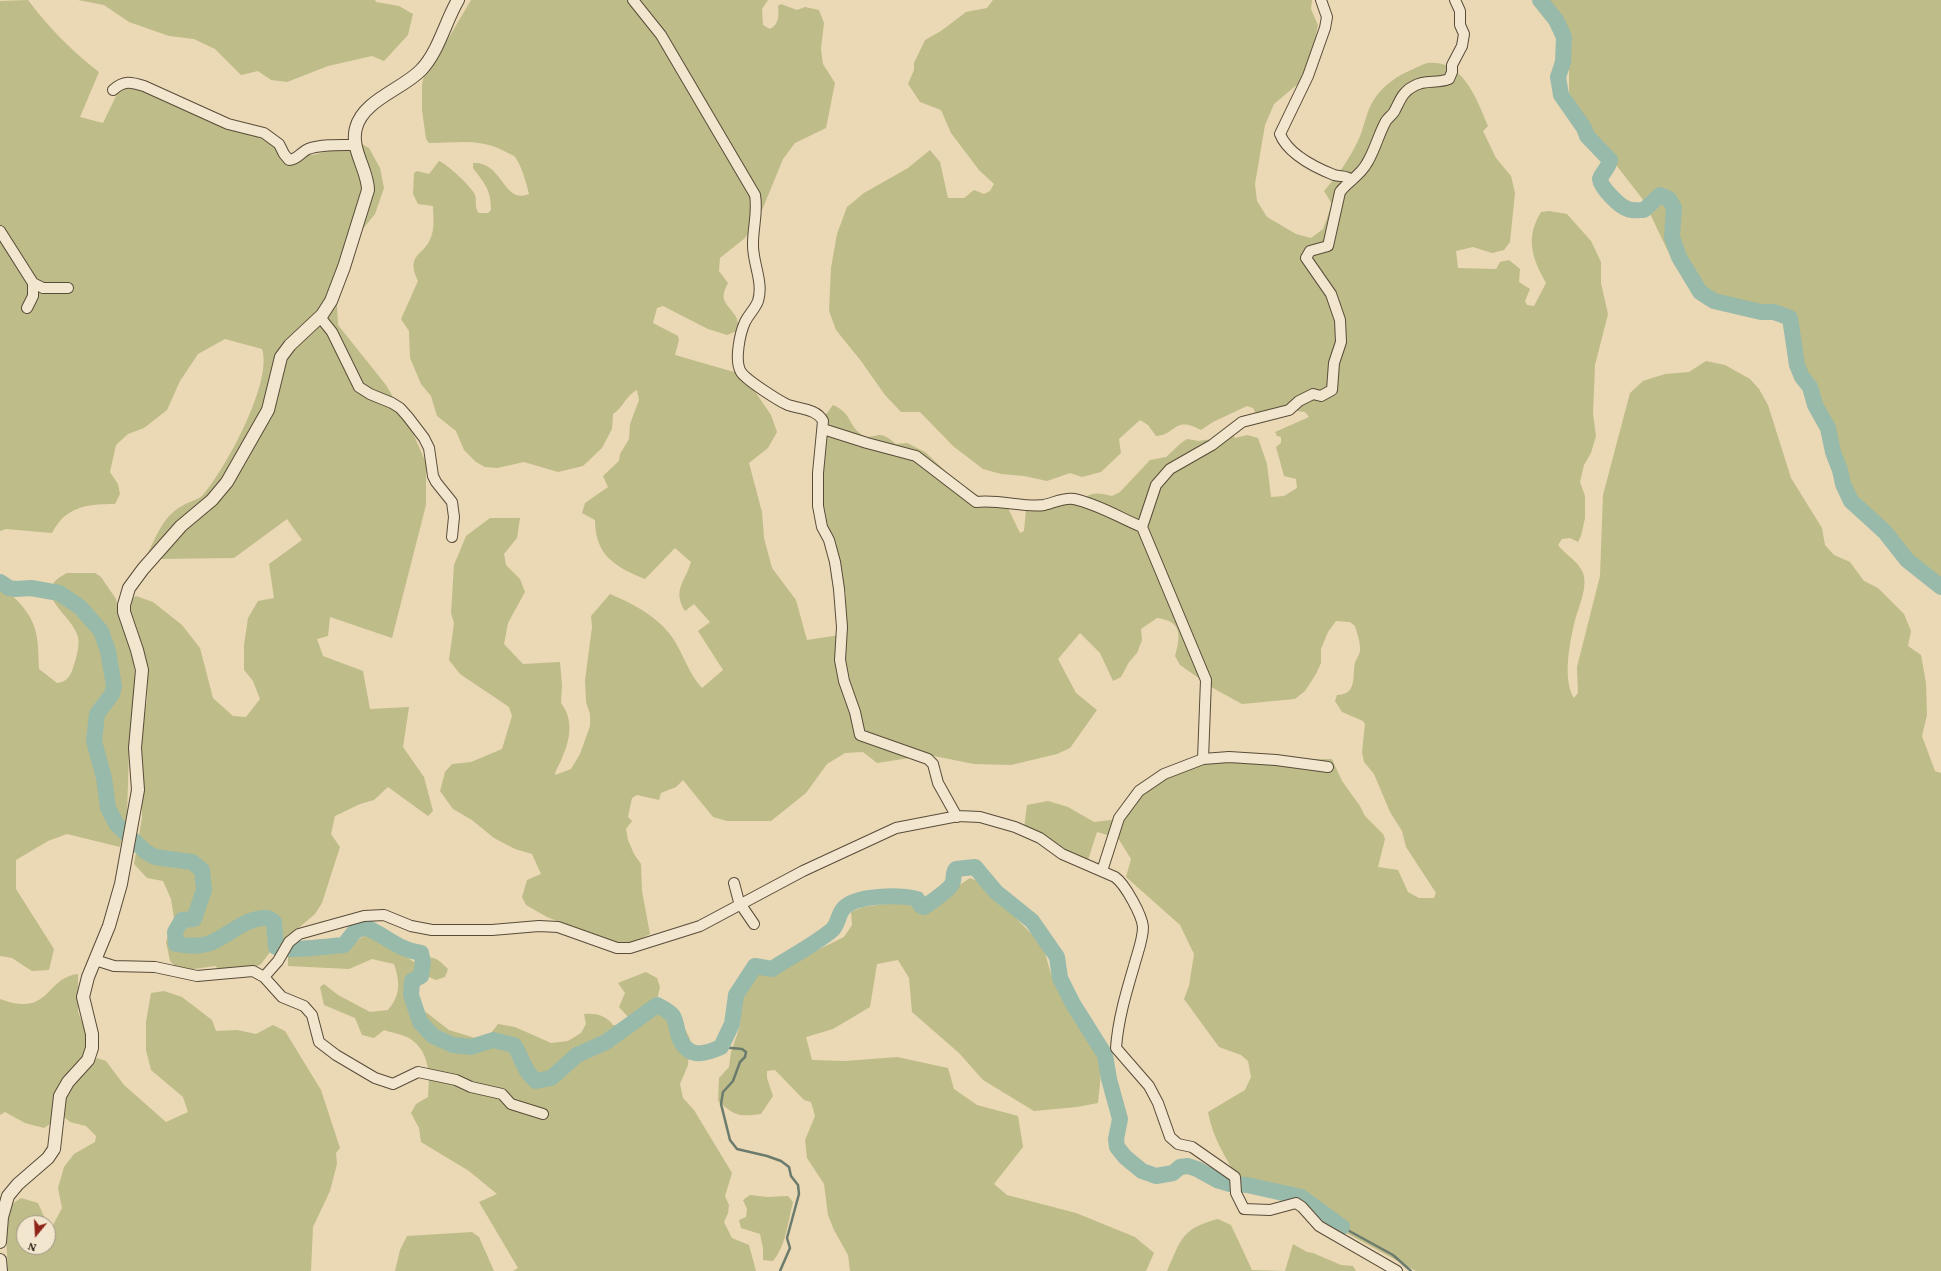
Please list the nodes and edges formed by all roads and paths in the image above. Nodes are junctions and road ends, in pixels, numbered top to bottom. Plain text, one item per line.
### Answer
1 (458, 0) edge
2 (633, 0) edge
3 (1321, 0) edge
4 (1455, 0) edge
5 (113, 90) dead end
6 (356, 145) junction
7 (1352, 180) junction
8 (0, 230) edge
9 (32, 283) junction
10 (68, 288) dead end
11 (27, 308) dead end
12 (320, 317) junction
13 (823, 429) junction
14 (1142, 527) junction
15 (452, 537) dead end
16 (1203, 759) junction
17 (1328, 767) dead end
18 (957, 817) junction
19 (1102, 870) junction
20 (734, 883) dead end
21 (741, 905) junction
22 (754, 924) dead end
23 (95, 960) junction
24 (264, 977) junction
25 (543, 1114) dead end
26 (0, 1242) edge
27 (0, 1260) edge
28 (1, 1271) edge
29 (1397, 1271) edge

1 - 6 street
2 - 13 street
3 - 7 street
4 - 7 street
5 - 6 street
6 - 12 street
7 - 14 street
8 - 9 street
9 - 10 street
9 - 11 street
12 - 15 street
12 - 23 street
13 - 14 street
13 - 18 street
14 - 16 street
16 - 17 street
16 - 19 street
18 - 19 street
18 - 21 street
19 - 29 street
20 - 21 street
21 - 22 street
21 - 24 street
23 - 24 street
23 - 26 street
24 - 25 street
27 - 28 street

